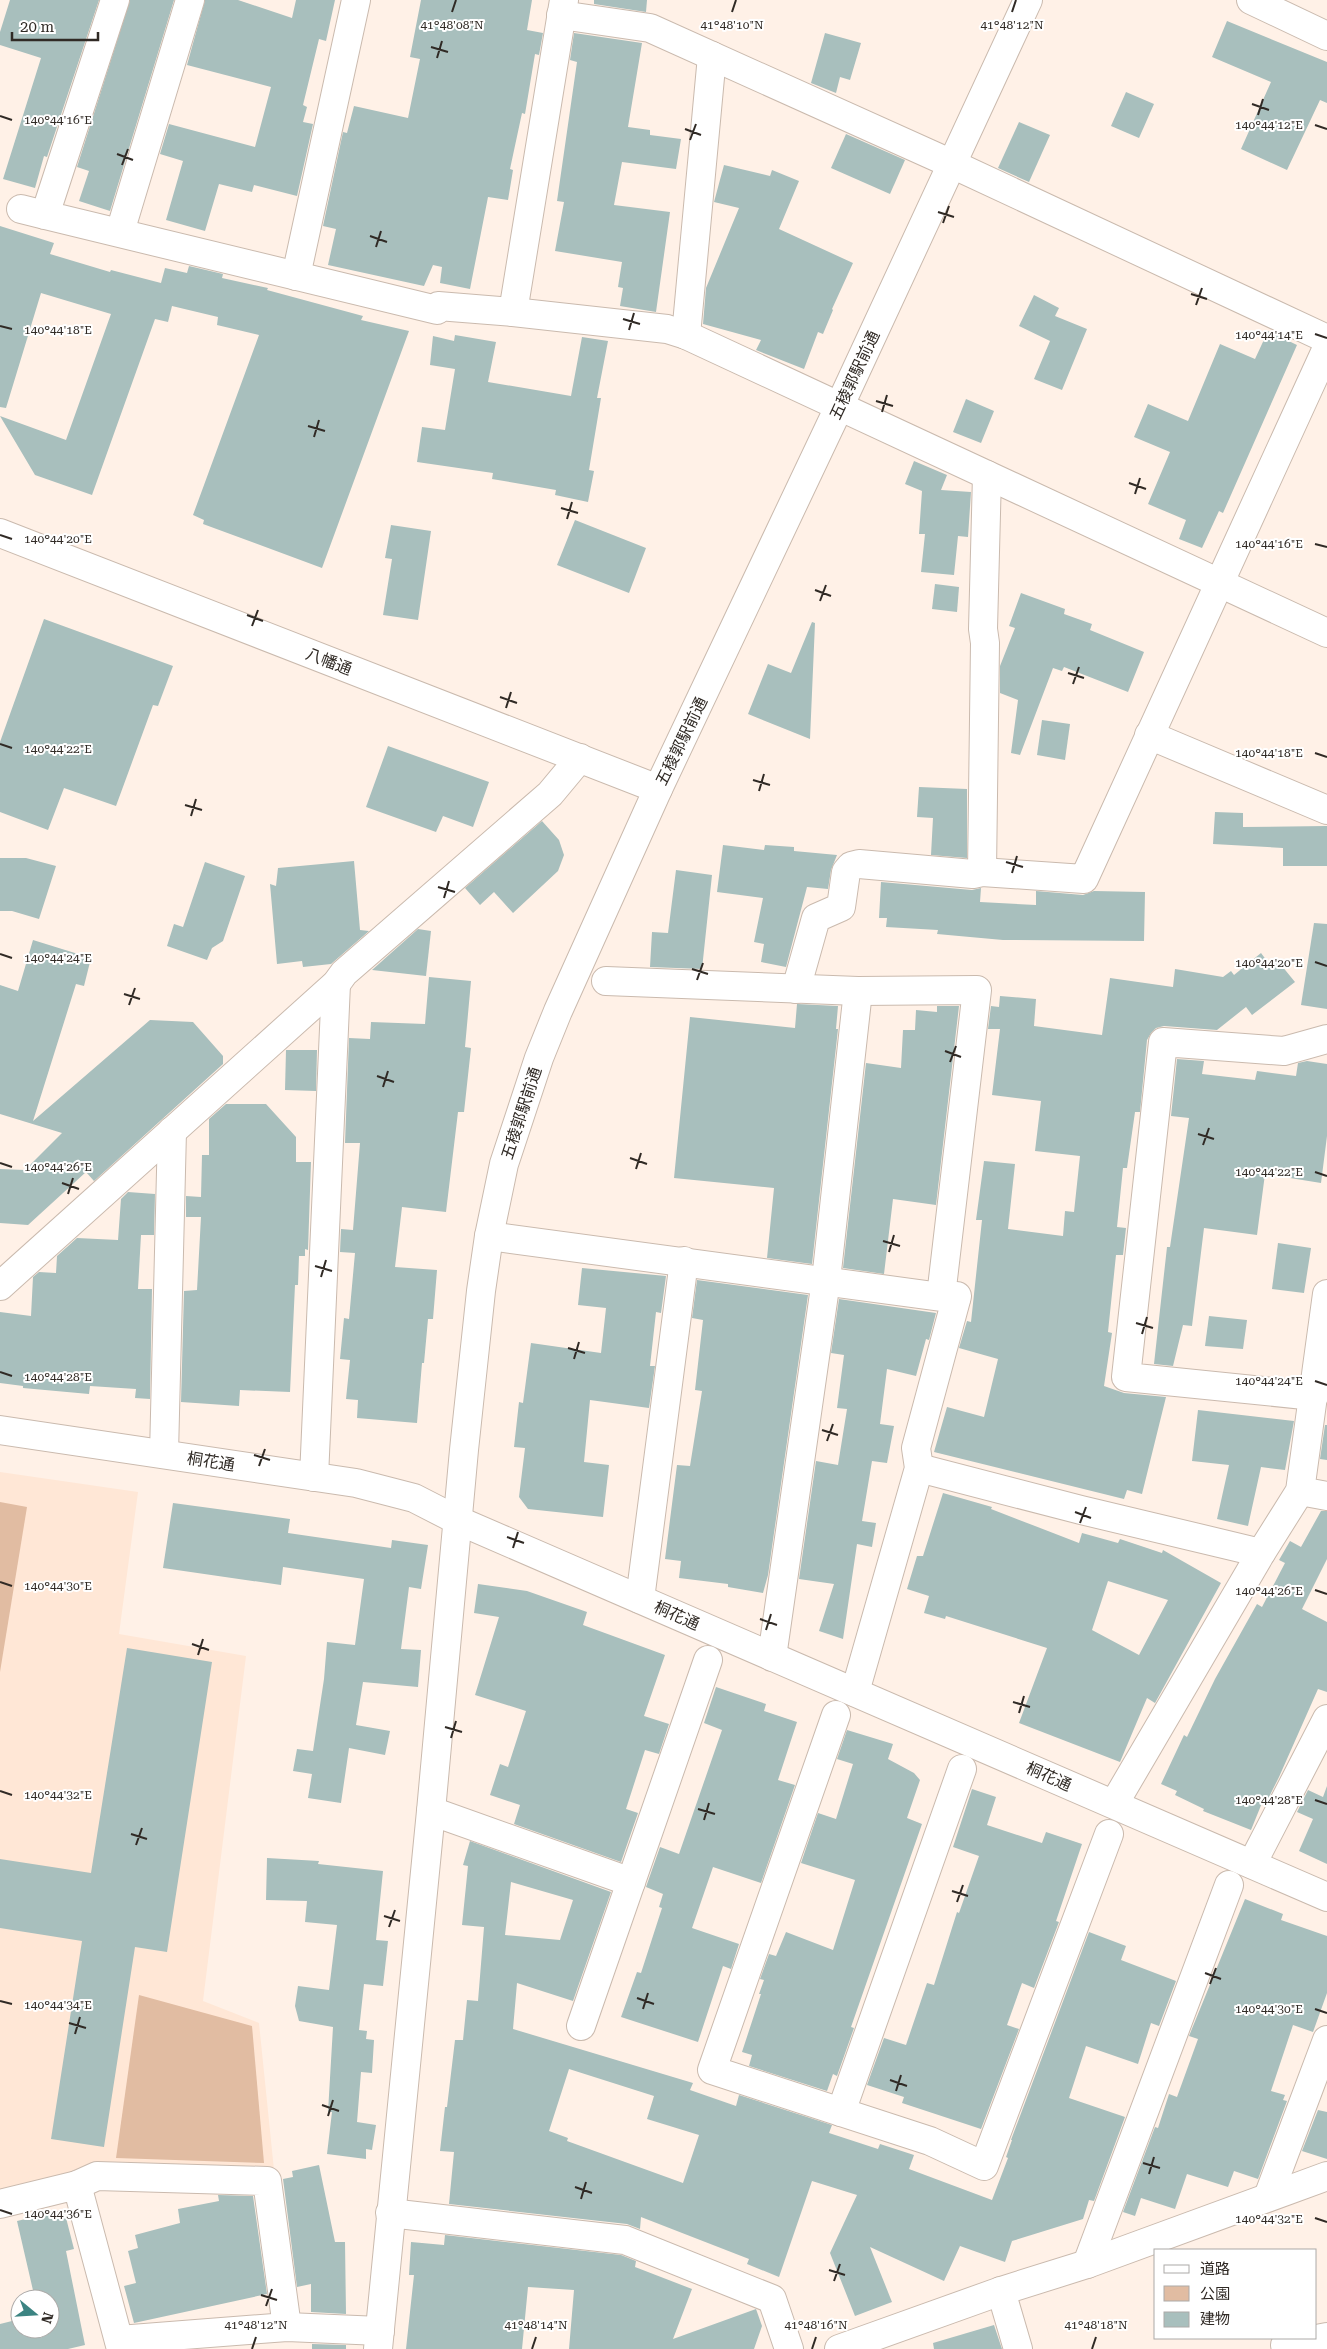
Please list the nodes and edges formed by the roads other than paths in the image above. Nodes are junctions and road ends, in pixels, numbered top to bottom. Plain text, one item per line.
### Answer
1 (115, 0) edge
2 (190, 0) edge
3 (356, 0) edge
4 (1028, 0) edge
5 (1251, 0) edge
6 (562, 8) edge
7 (1327, 36) edge
8 (712, 56) junction
9 (952, 164) junction
10 (120, 232) junction
11 (296, 276) junction
12 (513, 312) junction
13 (686, 335) junction
14 (1327, 339) edge
15 (1327, 348) edge
16 (840, 405) junction
17 (987, 475) junction
18 (0, 533) edge
19 (1220, 584) junction
20 (1327, 633) edge
21 (1149, 735) junction
22 (580, 758) junction
23 (658, 789) junction
24 (1327, 810) edge
25 (982, 872) junction
26 (606, 981) dead end
27 (336, 984) junction
28 (796, 989) junction
29 (858, 991) junction
30 (1327, 1039) edge
31 (172, 1131) junction
32 (489, 1236) junction
33 (684, 1261) junction
34 (826, 1280) junction
35 (0, 1286) edge
36 (1327, 1294) edge
37 (952, 1297) junction
38 (1314, 1396) junction
39 (0, 1430) edge
40 (164, 1454) junction
41 (919, 1468) junction
42 (314, 1477) junction
43 (1300, 1491) junction
44 (1327, 1496) edge
45 (457, 1520) junction
46 (1261, 1553) junction
47 (640, 1599) junction
48 (772, 1656) junction
49 (708, 1660) dead end
50 (855, 1692) junction
51 (836, 1715) dead end
52 (1327, 1719) edge
53 (962, 1770) dead end
54 (1114, 1804) junction
55 (432, 1811) junction
56 (1109, 1834) dead end
57 (1252, 1864) junction
58 (631, 1882) junction
59 (1229, 1885) dead end
60 (1327, 1897) edge
61 (581, 2026) dead end
62 (1327, 2040) edge
63 (841, 2112) junction
64 (1327, 2176) edge
65 (77, 2185) junction
66 (1268, 2197) junction
67 (0, 2204) edge
68 (390, 2213) junction
69 (1087, 2264) junction
70 (1001, 2291) junction
71 (287, 2327) junction
72 (1315, 2339) edge
73 (379, 2340) edge
74 (876, 2343) edge
75 (1285, 2344) dead end
76 (120, 2345) edge
77 (789, 2349) edge
78 (839, 2349) edge
79 (1018, 2349) edge

1 - 10 street
2 - 10 street
3 - 11 street
4 - 9 street, 五稜郭駅前通
5 - 7 street
6 - 8 street
6 - 12 street
8 - 9 street
8 - 13 street
9 - 14 street
9 - 16 street, 五稜郭駅前通
10 - 11 street
11 - 12 street
12 - 13 street
13 - 16 street
15 - 19 street
16 - 17 street
16 - 23 street, 五稜郭駅前通
17 - 19 street
17 - 25 street
18 - 22 street, 八幡通
19 - 20 street
19 - 21 street
21 - 24 street
21 - 25 street
22 - 23 street, 八幡通
22 - 27 street
23 - 32 street, 五稜郭駅前通
25 - 28 street
26 - 28 street
27 - 31 street
27 - 42 street
28 - 29 street
29 - 34 street
29 - 37 street
30 - 38 street
31 - 35 street
31 - 40 street
32 - 33 street
32 - 45 street, 五稜郭駅前通
33 - 34 street
33 - 47 street
34 - 37 street
34 - 48 street
36 - 38 street
37 - 41 street
38 - 43 street
39 - 40 street, 桐花通
40 - 42 street, 桐花通
41 - 46 street
41 - 50 street
42 - 45 street, 桐花通
43 - 44 street
43 - 46 street
45 - 47 street, 桐花通
45 - 55 street, 五稜郭駅前通
46 - 54 street
47 - 48 street, 桐花通
48 - 50 street, 桐花通
49 - 58 street
50 - 54 street, 桐花通
51 - 63 street
52 - 57 street
53 - 63 street
54 - 57 street, 桐花通
55 - 58 street
55 - 68 street, 五稜郭駅前通
56 - 63 street
57 - 60 street, 桐花通
58 - 61 street
59 - 69 street
62 - 66 street
64 - 66 street
65 - 67 street
65 - 71 street
65 - 76 street
66 - 69 street
68 - 73 street, 五稜郭駅前通
68 - 77 street
69 - 70 street
70 - 74 street
70 - 79 street
71 - 73 street
71 - 76 street
72 - 75 street
74 - 78 street

